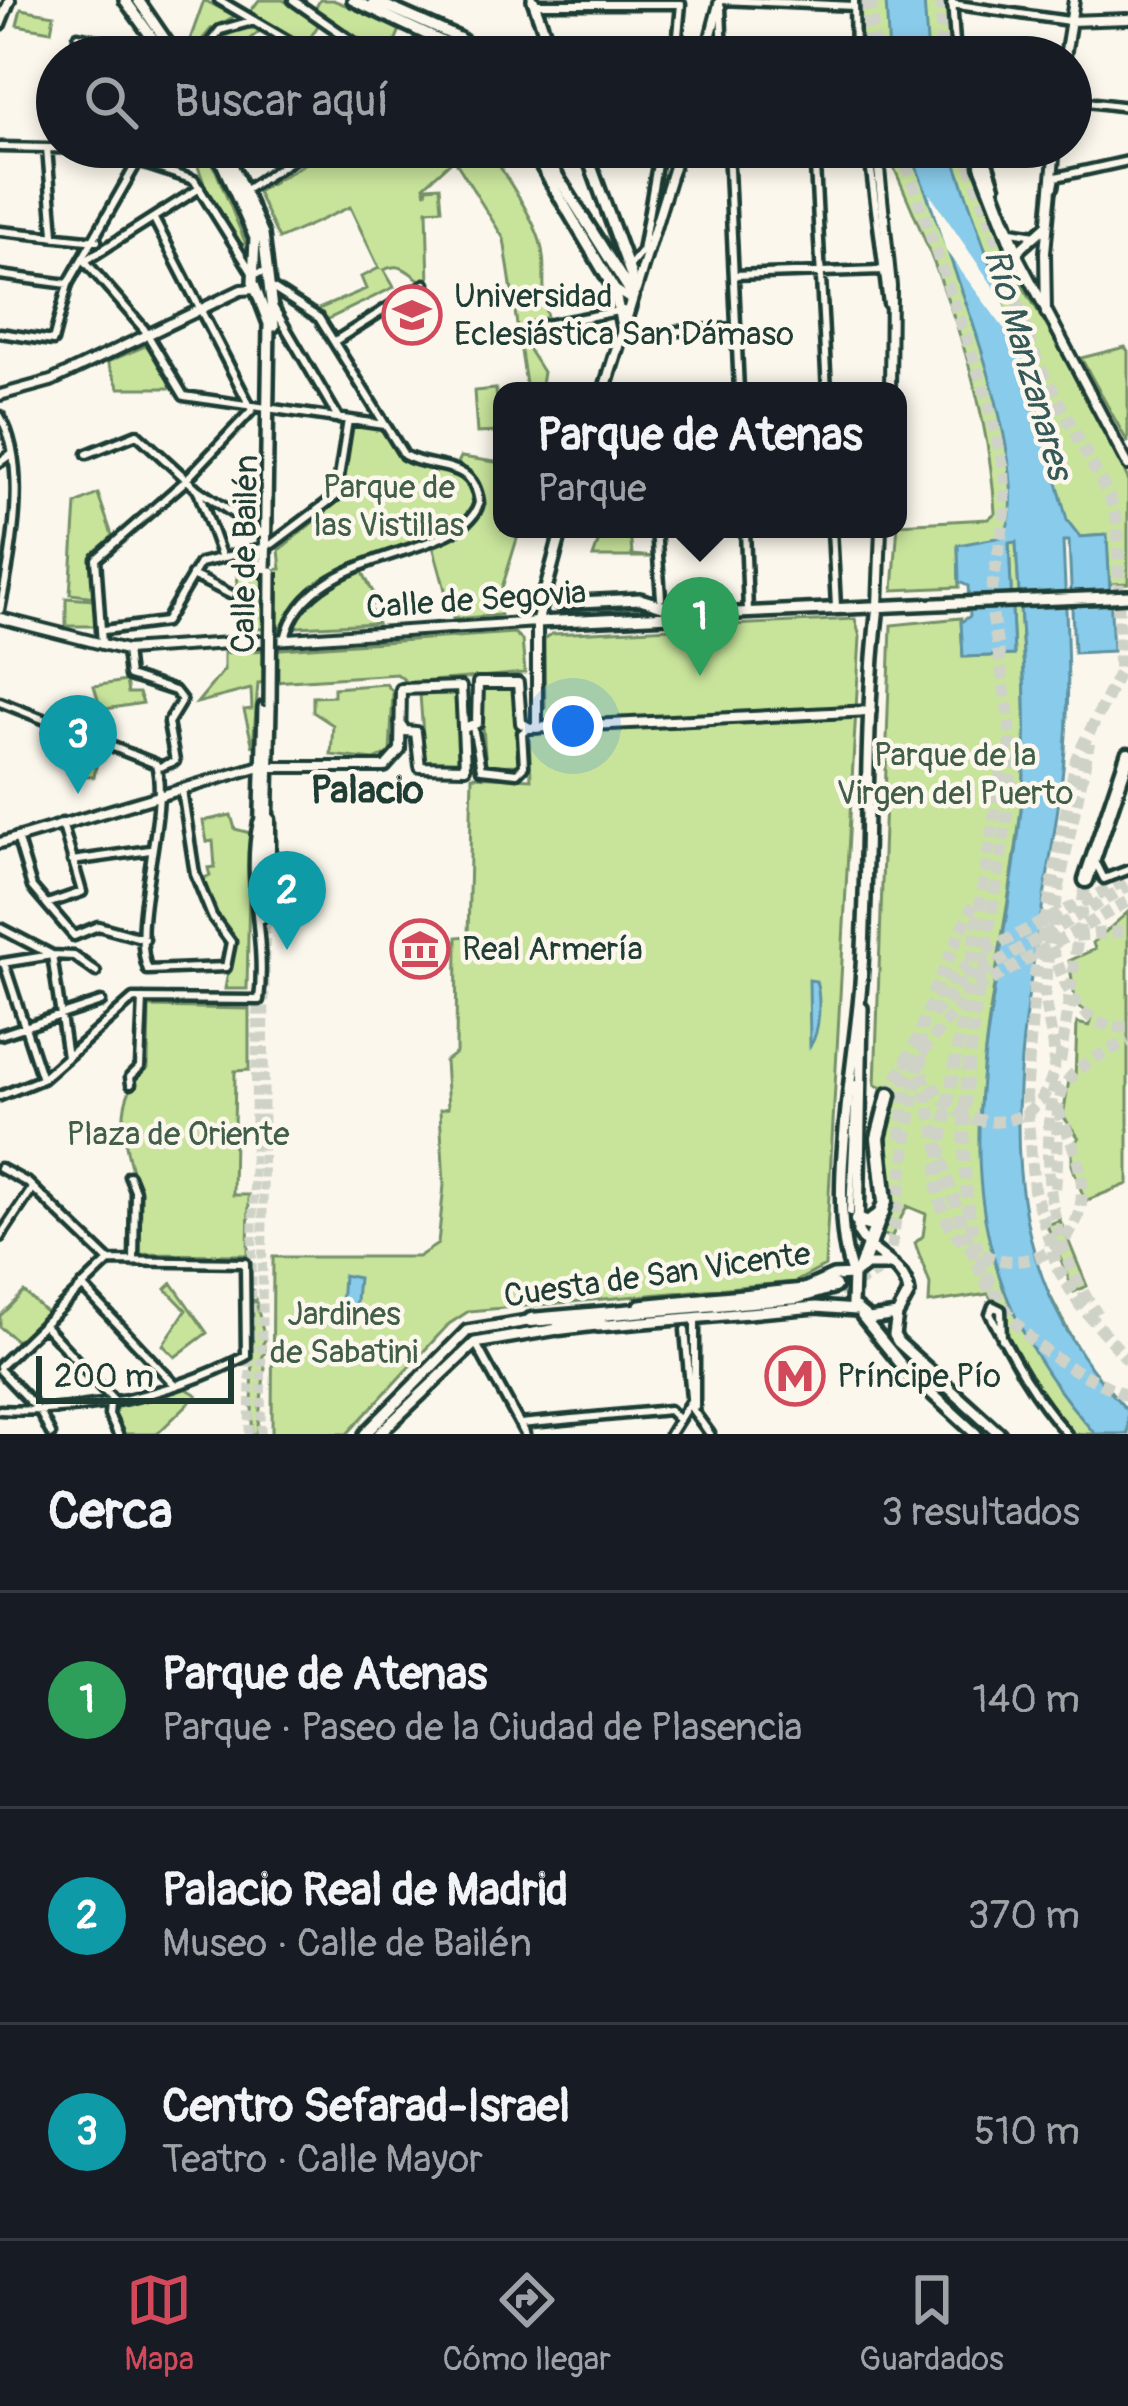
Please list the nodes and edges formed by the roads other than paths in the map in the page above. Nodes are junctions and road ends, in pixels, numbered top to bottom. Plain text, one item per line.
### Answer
1 (10, 0) edge
2 (125, 0) edge
3 (138, 0) edge
4 (219, 0) edge
5 (293, 0) edge
6 (353, 0) edge
7 (373, 0) edge
8 (721, 0) edge
9 (1073, 0) edge
10 (533, 2) edge
11 (681, 2) edge
12 (952, 2) edge
13 (854, 3) edge
14 (1128, 19) edge
15 (256, 21) junction
16 (1069, 21) junction
17 (0, 25) edge
18 (151, 36) edge
19 (163, 36) edge
20 (215, 36) edge
21 (281, 36) edge
22 (344, 36) edge
23 (430, 36) edge
24 (454, 36) edge
25 (545, 36) edge
26 (678, 36) edge
27 (711, 36) edge
28 (722, 36) edge
29 (855, 36) edge
30 (954, 36) edge
31 (1067, 36) edge
32 (1092, 102) edge
33 (1128, 106) edge
34 (0, 147) edge
35 (36, 148) edge
36 (1128, 161) edge
37 (49, 168) edge
38 (137, 168) edge
39 (162, 168) edge
40 (223, 168) edge
41 (234, 168) edge
42 (280, 168) edge
43 (547, 168) edge
44 (551, 168) edge
45 (591, 168) edge
46 (656, 168) edge
47 (674, 168) edge
48 (729, 168) edge
49 (815, 168) edge
50 (870, 168) tunnel mouth
51 (983, 168) tunnel mouth
52 (990, 168) tunnel mouth
53 (1053, 168) edge
54 (879, 169) tunnel mouth
55 (200, 188) junction
56 (244, 191) junction
57 (1049, 202) junction
58 (154, 219) junction
59 (1047, 225) junction
60 (0, 231) edge
61 (1012, 231) junction
62 (55, 234) junction
63 (97, 241) junction
64 (256, 249) junction
65 (1016, 253) junction
66 (239, 255) junction
67 (85, 261) junction
68 (626, 269) junction
69 (880, 269) junction
70 (268, 272) junction
71 (820, 272) junction
72 (734, 274) junction
73 (0, 275) edge
74 (642, 278) junction
75 (253, 280) junction
76 (68, 284) junction
77 (425, 284) dead end
78 (272, 285) junction
79 (628, 304) junction
80 (274, 307) junction
81 (889, 307) junction
82 (202, 309) junction
83 (1046, 315) junction
84 (272, 324) junction
85 (530, 328) dead end
86 (736, 328) junction
87 (660, 332) dead end
88 (0, 333) edge
89 (148, 335) junction
90 (335, 341) junction
91 (607, 382) edge
92 (739, 382) edge
93 (826, 382) edge
94 (890, 382) edge
95 (0, 395) edge
96 (252, 410) junction
97 (271, 411) junction
98 (0, 416) edge
99 (343, 419) junction
100 (385, 425) junction
101 (11, 454) junction
102 (87, 454) dead end
103 (0, 462) edge
104 (1128, 465) edge
105 (188, 478) junction
106 (197, 489) junction
107 (560, 538) edge
108 (657, 538) edge
109 (745, 538) edge
110 (832, 538) edge
111 (881, 538) edge
112 (268, 542) junction
113 (221, 555) junction
114 (192, 575) junction
115 (545, 591) junction
116 (230, 594) dead end
117 (1128, 596) edge
118 (662, 598) dead end
119 (878, 606) junction
120 (836, 608) junction
121 (748, 612) junction
122 (0, 614) edge
123 (694, 615) junction
124 (537, 622) junction
125 (104, 630) junction
126 (285, 639) junction
127 (102, 644) junction
128 (126, 650) junction
129 (0, 702) edge
130 (872, 711) junction
131 (400, 723) junction
132 (469, 728) junction
133 (534, 728) junction
134 (408, 732) junction
135 (400, 743) junction
136 (1128, 755) edge
137 (265, 767) junction
138 (157, 768) junction
139 (1128, 772) edge
140 (265, 783) junction
141 (182, 786) junction
142 (160, 794) junction
143 (62, 823) junction
144 (17, 837) junction
145 (0, 843) edge
146 (150, 850) junction
147 (72, 861) junction
148 (1128, 870) edge
149 (262, 877) tunnel mouth
150 (1086, 880) tunnel mouth
151 (46, 904) junction
152 (0, 928) edge
153 (261, 928) junction
154 (146, 939) junction
155 (52, 955) junction
156 (2, 963) edge
157 (96, 972) dead end
158 (10, 982) junction
159 (0, 992) edge
160 (143, 998) junction
161 (100, 1002) dead end
162 (59, 1015) junction
163 (26, 1026) junction
164 (0, 1035) edge
165 (67, 1058) junction
166 (42, 1079) junction
167 (131, 1084) dead end
168 (889, 1095) tunnel mouth
169 (0, 1096) edge
170 (0, 1168) edge
171 (129, 1175) dead end
172 (32, 1190) junction
173 (883, 1212) junction
174 (852, 1215) junction
175 (0, 1237) edge
176 (870, 1250) junction
177 (845, 1256) junction
178 (109, 1262) junction
179 (134, 1262) junction
180 (892, 1265) junction
181 (857, 1271) junction
182 (835, 1284) junction
183 (82, 1286) junction
184 (859, 1313) junction
185 (897, 1315) junction
186 (694, 1320) junction
187 (532, 1321) joint
188 (43, 1324) junction
189 (560, 1328) junction
190 (468, 1330) junction
191 (685, 1330) dead end
192 (1002, 1339) junction
193 (476, 1343) junction
194 (0, 1368) edge
195 (176, 1385) junction
196 (109, 1400) junction
197 (690, 1402) junction
198 (0, 1410) edge
199 (40, 1412) junction
200 (678, 1418) junction
201 (520, 1424) junction
202 (703, 1426) junction
203 (51, 1434) edge
204 (118, 1434) edge
205 (365, 1434) edge
206 (379, 1434) edge
207 (525, 1434) edge
208 (670, 1434) edge
209 (710, 1434) edge
210 (976, 1434) edge
211 (1000, 1434) edge
212 (1067, 1434) edge

1 - 17 street
2 - 18 main road
3 - 19 main road
4 - 15 street
5 - 22 street
6 - 23 main road
7 - 24 main road
8 - 13 street
8 - 27 street
8 - 28 street
9 - 16 street
10 - 11 street
10 - 25 main road
11 - 26 street
12 - 16 street
12 - 30 street
13 - 29 street
14 - 16 street
15 - 20 street
15 - 21 street
16 - 31 street
32 - 33 street
34 - 35 street
36 - 57 street
37 - 62 street
38 - 63 street
39 - 55 street
40 - 64 main road
41 - 56 main road, Calle de Bailén
42 - 56 street
43 - 79 main road
44 - 68 main road
45 - 68 main road
46 - 68 street
47 - 74 street
48 - 72 street
49 - 71 street
50 - 69 street
51 - 65 highway
52 - 61 street
53 - 57 street
54 - 81 street
55 - 58 street
55 - 66 street
56 - 70 main road, Calle de Bailén
57 - 59 street
58 - 67 street
58 - 82 street
59 - 61 street
59 - 65 street
59 - 83 street
60 - 62 street
61 - 65 street
62 - 63 street
63 - 67 street
64 - 66 street
64 - 75 main road
65 - 83 street
66 - 75 street
67 - 76 street
67 - 89 street
68 - 74 street
68 - 79 main road
69 - 71 street
69 - 81 street
70 - 75 street
70 - 78 main road, Calle de Bailén
71 - 72 street
71 - 93 street
72 - 86 street
73 - 76 street
74 - 79 street
75 - 78 street
75 - 82 street
75 - 84 main road
76 - 88 street
77 - 90 street
78 - 80 main road, Calle de Bailén
78 - 90 street
79 - 85 street
79 - 91 main road
80 - 84 main road, Calle de Bailén
80 - 99 street
81 - 94 street
82 - 89 street
82 - 96 street
83 - 104 street
84 - 97 main road, Calle de Bailén
86 - 87 street
86 - 92 street
89 - 95 street
89 - 96 street
90 - 100 street
96 - 97 street
96 - 105 street
97 - 99 street
97 - 112 main road, Calle de Bailén
98 - 101 street
99 - 100 street
99 - 112 street
100 - 126 street
101 - 103 street
101 - 122 street
102 - 105 street
105 - 106 street
105 - 125 street
106 - 112 street
106 - 113 street
107 - 115 main road
108 - 118 street
109 - 121 street
110 - 120 street
111 - 119 street
112 - 113 street
112 - 137 main road, Calle de Bailén, bridge
113 - 114 street
114 - 116 street
114 - 125 street
115 - 123 main road, Calle de Segovia
115 - 124 main road
117 - 119 main road, Calle de Segovia, bridge
119 - 120 main road, Calle de Segovia
119 - 130 main road
120 - 121 main road, Calle de Segovia
121 - 123 main road, Calle de Segovia
122 - 127 street, Calle de Segovia
123 - 124 main road, Calle de Segovia
124 - 126 street, Calle de Segovia
124 - 133 street
125 - 127 street
126 - 128 street, Calle de Segovia
127 - 128 street, Calle de Segovia
128 - 138 street
129 - 138 street
130 - 133 street
130 - 174 main road
131 - 132 street
131 - 134 street
131 - 135 street
132 - 133 street
132 - 133 street
132 - 134 street
134 - 135 street
135 - 137 street
136 - 150 highway
137 - 140 main road, Calle de Bailén
137 - 141 street
138 - 142 street
139 - 148 street
140 - 149 main road, Calle de Bailén
140 - 153 street, Calle de Bailén
140 - 153 street, Calle de Bailén
141 - 142 street
141 - 154 street
142 - 143 street
142 - 146 street
143 - 144 street
143 - 147 street
144 - 145 street
144 - 151 street
146 - 147 street
146 - 154 street
147 - 151 street
151 - 154 street
152 - 155 street
153 - 160 street, Calle de Bailén
155 - 156 street
155 - 157 street
155 - 162 street
156 - 158 street
158 - 159 street
158 - 163 street
160 - 165 street
160 - 167 street
161 - 162 street
162 - 163 street
162 - 165 street
163 - 164 street
163 - 166 street
165 - 166 street
166 - 169 street
168 - 173 highway
170 - 172 street
171 - 179 street
172 - 175 street
172 - 178 street
173 - 174 highway
173 - 176 highway
174 - 176 main road
174 - 177 main road
176 - 180 main road
176 - 181 highway
177 - 181 main road
177 - 182 main road
178 - 179 street
178 - 183 street
179 - 195 street
180 - 181 main road
180 - 185 main road
181 - 182 main road, Cuesta de San Vicente
181 - 184 main road
182 - 187 highway
182 - 189 highway
183 - 188 street
183 - 195 street
184 - 185 main road
184 - 186 main road, Cuesta de San Vicente
184 - 210 main road
185 - 211 main road
186 - 189 main road, Cuesta de San Vicente
186 - 202 street
187 - 190 main road, Cuesta de San Vicente
188 - 194 street
188 - 196 street
189 - 193 main road, Cuesta de San Vicente
190 - 193 street, Cuesta de San Vicente
190 - 205 main road, Cuesta de San Vicente
191 - 197 street
192 - 192 street
192 - 212 street
193 - 201 street
193 - 206 main road, Cuesta de San Vicente
194 - 199 street
195 - 196 street
196 - 199 street
196 - 204 street
197 - 200 street
197 - 202 street
198 - 199 street
199 - 203 street
200 - 201 street
200 - 208 street
201 - 207 street
202 - 209 street

